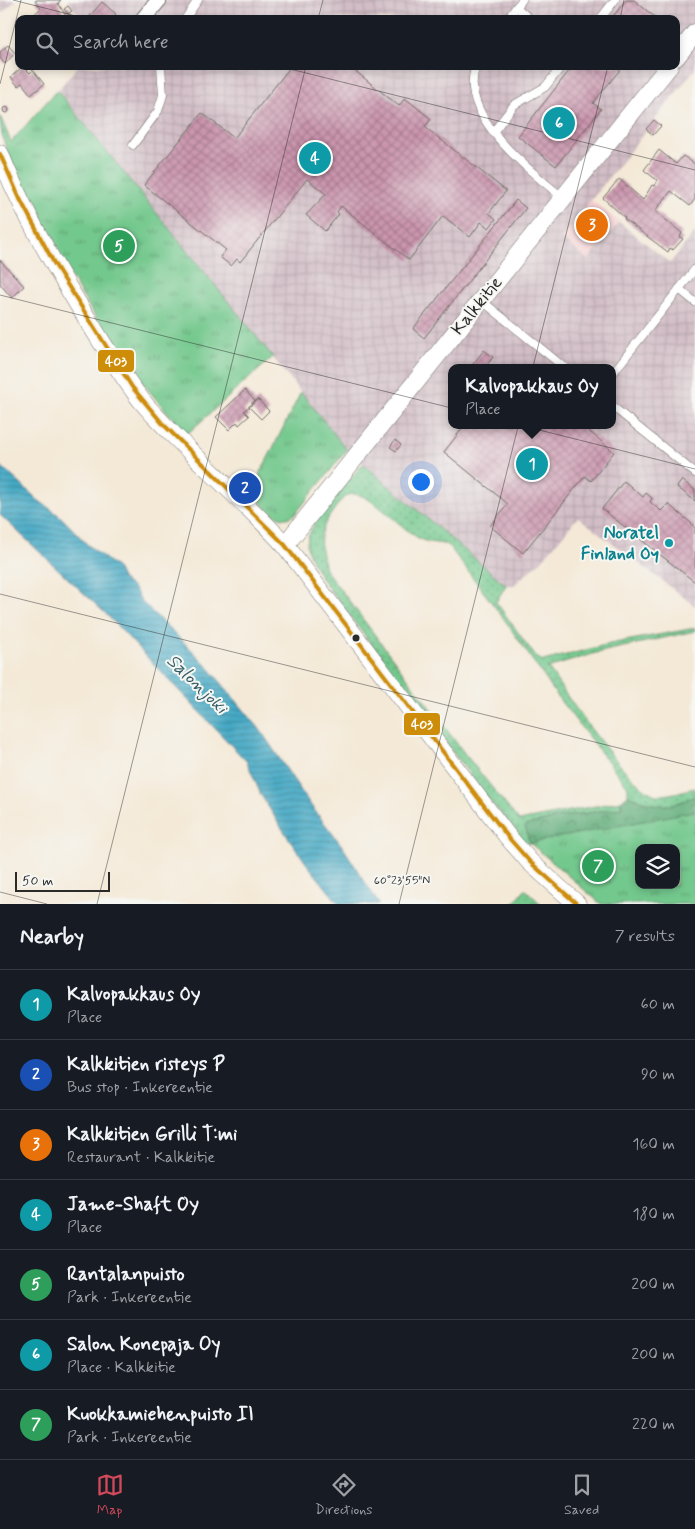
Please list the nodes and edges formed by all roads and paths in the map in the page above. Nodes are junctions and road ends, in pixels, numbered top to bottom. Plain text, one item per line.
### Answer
1 (160, 0) edge
2 (198, 0) edge
3 (522, 0) edge
4 (615, 0) edge
5 (516, 8) junction
6 (147, 15) edge
7 (188, 15) edge
8 (510, 15) edge
9 (525, 15) edge
10 (603, 15) edge
11 (695, 33) edge
12 (680, 52) edge
13 (161, 70) edge
14 (475, 70) edge
15 (559, 70) edge
16 (666, 70) edge
17 (494, 132) junction
18 (133, 145) dead end
19 (0, 154) edge
20 (563, 198) junction
21 (695, 269) edge
22 (679, 289) junction
23 (481, 300) junction
24 (695, 302) edge
25 (560, 364) edge
26 (616, 369) edge
27 (616, 409) edge
28 (695, 473) edge
29 (285, 545) junction
30 (577, 904) edge

1 - 6 street
2 - 7 lane
3 - 5 lane
4 - 10 lane
5 - 8 lane
5 - 9 lane
11 - 12 street
13 - 18 lane
14 - 17 lane
15 - 17 lane
16 - 20 street, Kalkkitie
17 - 20 lane
19 - 29 street
20 - 23 street, Kalkkitie
21 - 22 lane
22 - 24 lane
22 - 26 lane
23 - 25 lane
23 - 29 street, Kalkkitie
27 - 28 lane
29 - 30 street

